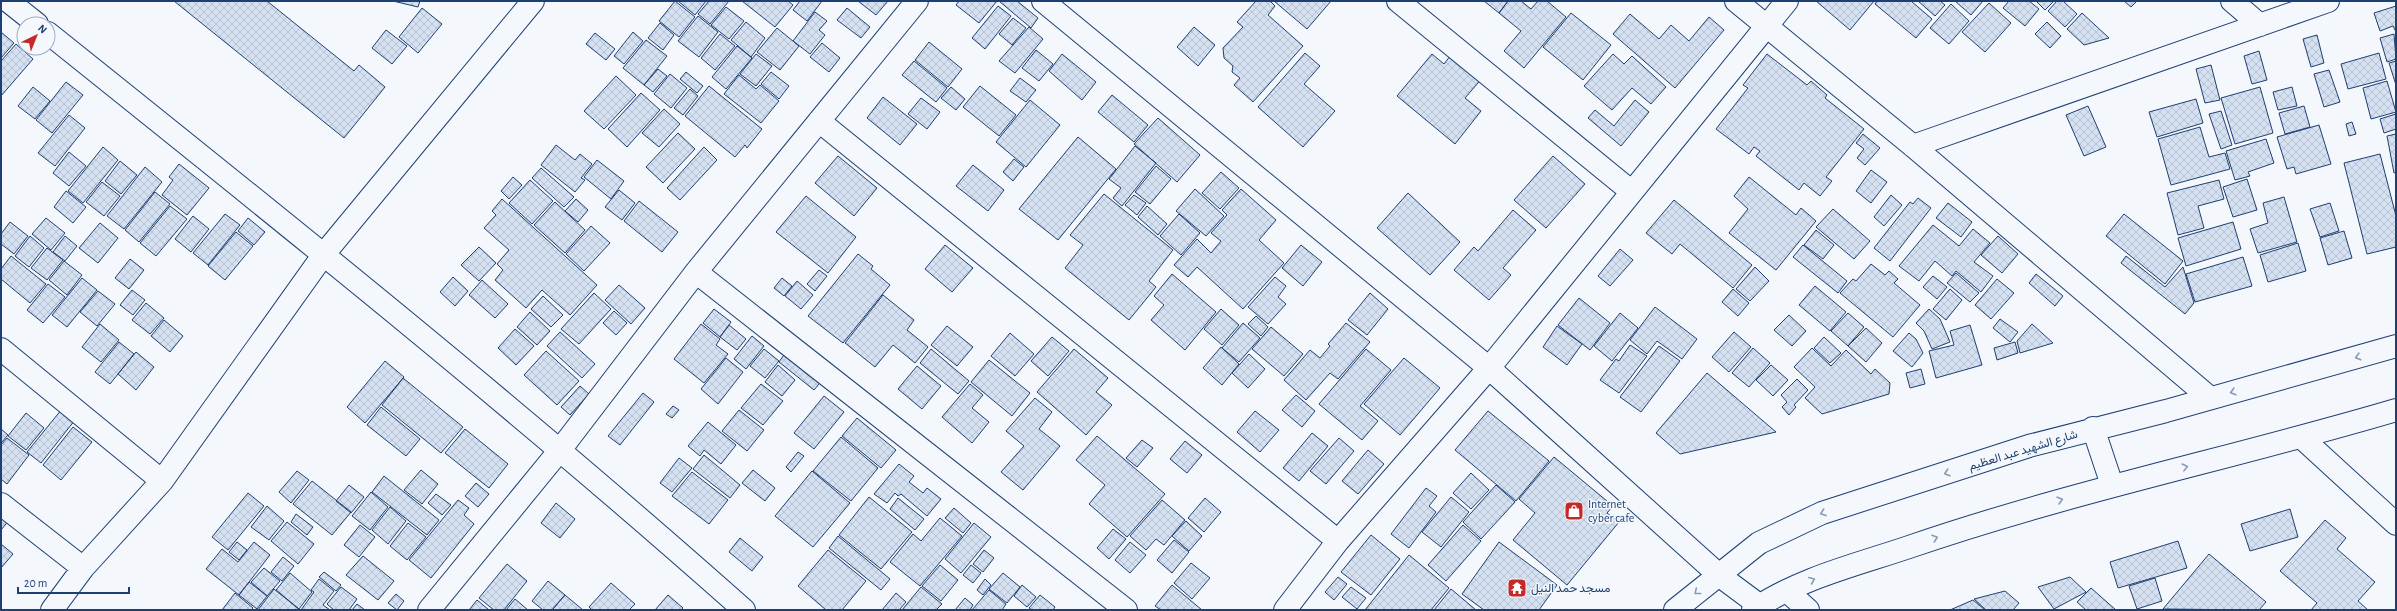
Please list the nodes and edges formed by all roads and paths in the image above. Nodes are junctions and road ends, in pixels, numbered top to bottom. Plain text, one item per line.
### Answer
1 (533, 1) edge
2 (917, 1) edge
3 (1043, 1) edge
4 (1398, 1) edge
5 (1736, 1) edge
6 (1787, 1) edge
7 (2232, 1) edge
8 (2328, 1) edge
9 (15, 3) edge
10 (29, 16) edge
11 (2260, 25) junction
12 (1767, 26) junction
13 (56, 39) edge
14 (819, 121) junction
15 (1913, 146) junction
16 (1632, 192) junction
17 (324, 254) junction
18 (696, 272) junction
19 (2396, 346) edge
20 (1, 349) edge
21 (1488, 368) junction
22 (2210, 398) junction
23 (2396, 410) edge
24 (2092, 428) junction
25 (2302, 438) junction
26 (560, 450) junction
27 (162, 481) junction
28 (2112, 485) junction
29 (1, 504) edge
30 (2396, 524) edge
31 (1338, 541) junction
32 (84, 568) junction
33 (1720, 576) junction
34 (1786, 591) junction
35 (731, 606) edge
36 (1756, 608) edge
37 (52, 610) edge
38 (429, 610) edge
39 (1126, 610) edge
40 (1284, 610) edge
41 (1675, 610) edge
42 (1808, 610) edge

1 - 17 street
2 - 14 street
3 - 21 street
4 - 16 street
5 - 12 street
6 - 12 street
7 - 11 street
8 - 11 street
9 - 10 street
11 - 15 street
12 - 15 street
12 - 16 street
13 - 17 street
14 - 18 street
14 - 31 street
15 - 22 street
16 - 21 street
17 - 26 street
17 - 27 street
18 - 26 street
18 - 39 street
19 -> 22 street, شارع الشهيد عبد العظيم
20 - 27 street
21 - 31 street
21 - 33 street
22 - 24 street, شارع الشهيد عبد العظيم
23 - 25 street
24 - 28 street
24 -> 33 street, شارع الشهيد عبد العظيم
28 -> 25 street
25 - 30 street
26 - 35 street
26 - 38 street
27 - 32 street
34 -> 28 street
29 - 32 street
31 - 40 street
32 - 37 street
33 - 36 street
33 -> 41 street, شارع الشهيد عبد العظيم
34 - 36 street
34 - 42 street

